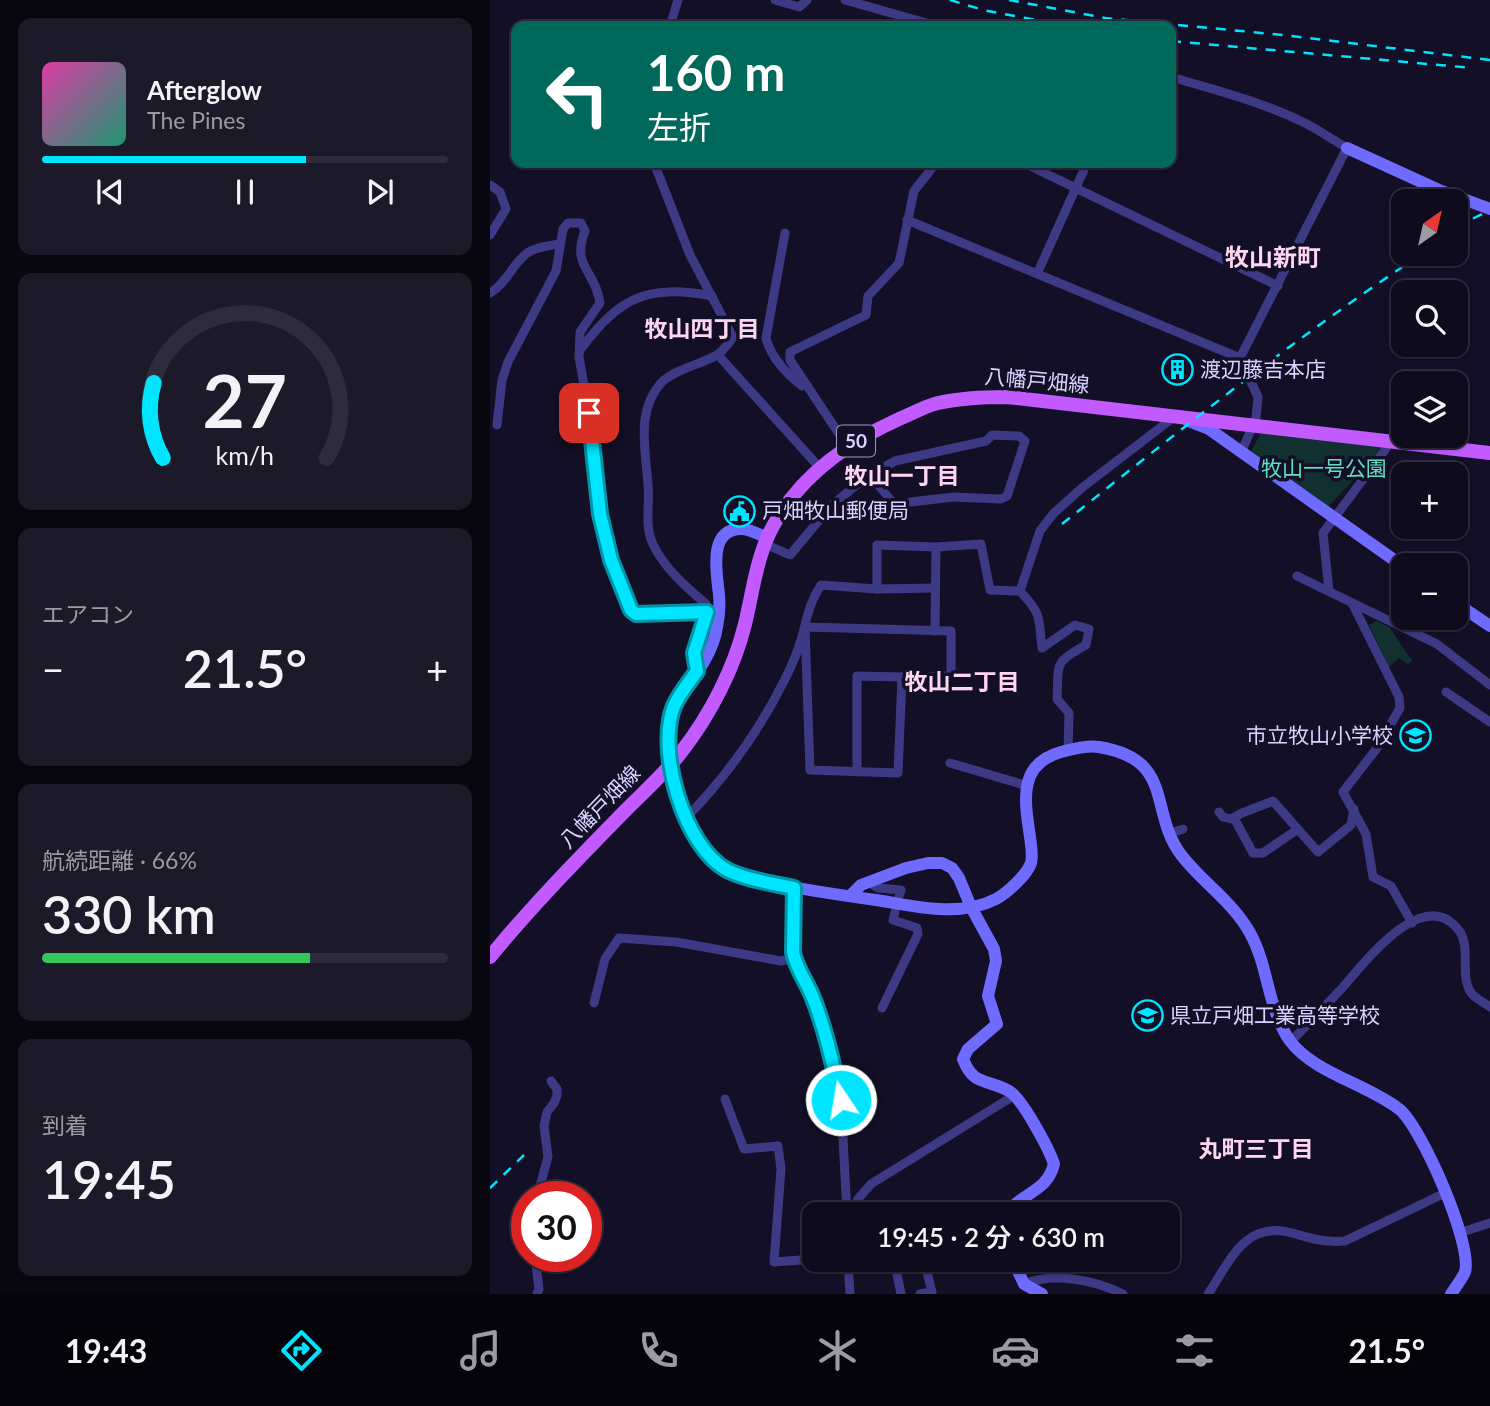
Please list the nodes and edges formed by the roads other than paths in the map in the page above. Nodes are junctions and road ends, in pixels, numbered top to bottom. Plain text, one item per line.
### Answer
1 (678, 0) edge
2 (775, 0) edge
3 (807, 0) edge
4 (845, 0) edge
5 (672, 21) edge
6 (919, 21) edge
7 (1176, 78) edge
8 (1347, 148) junction
9 (656, 168) edge
10 (932, 168) edge
11 (1034, 168) edge
12 (1085, 168) edge
13 (490, 185) edge
14 (1076, 188) junction
15 (1490, 209) edge
16 (907, 220) junction
17 (785, 233) dead end
18 (490, 235) edge
19 (559, 244) junction
20 (1037, 274) junction
21 (1278, 286) junction
22 (490, 293) edge
23 (712, 296) junction
24 (580, 350) junction
25 (718, 355) junction
26 (1240, 358) junction
27 (809, 391) junction
28 (1175, 416) junction
29 (1254, 423) junction
30 (497, 425) dead end
31 (1391, 433) edge
32 (1468, 441) edge
33 (845, 442) junction
34 (1389, 442) junction
35 (1490, 444) edge
36 (1241, 453) junction
37 (1490, 453) edge
38 (817, 464) junction
39 (870, 475) junction
40 (1333, 518) junction
41 (764, 539) junction
42 (936, 547) junction
43 (1391, 558) edge
44 (1297, 576) dead end
45 (935, 588) junction
46 (877, 589) junction
47 (1020, 591) junction
48 (1329, 591) junction
49 (1352, 603) junction
50 (1468, 611) edge
51 (707, 612) junction
52 (1490, 626) edge
53 (805, 627) junction
54 (935, 631) junction
55 (697, 671) junction
56 (902, 677) junction
57 (1490, 685) edge
58 (1446, 692) dead end
59 (1490, 722) edge
60 (1068, 751) junction
61 (950, 764) dead end
62 (857, 772) junction
63 (1028, 786) junction
64 (1353, 809) junction
65 (1219, 812) dead end
66 (685, 818) junction
67 (1234, 818) junction
68 (1298, 829) junction
69 (869, 882) junction
70 (794, 888) junction
71 (849, 896) junction
72 (899, 896) dead end
73 (971, 907) junction
74 (895, 912) dead end
75 (1412, 923) junction
76 (490, 943) edge
77 (490, 957) edge
78 (794, 958) junction
79 (594, 1003) dead end
80 (1490, 1007) edge
81 (882, 1008) dead end
82 (1291, 1041) junction
83 (551, 1081) dead end
84 (1015, 1095) junction
85 (725, 1099) dead end
86 (541, 1181) edge
87 (1445, 1194) junction
88 (848, 1202) edge
89 (856, 1202) edge
90 (1017, 1202) edge
91 (1490, 1223) edge
92 (1462, 1233) junction
93 (802, 1261) edge
94 (536, 1272) edge
95 (849, 1272) edge
96 (896, 1272) edge
97 (927, 1272) edge
98 (1018, 1272) edge
99 (1024, 1284) junction
100 (537, 1294) edge
101 (850, 1294) edge
102 (901, 1294) edge
103 (920, 1294) edge
104 (1042, 1294) edge
105 (1123, 1294) edge
106 (1208, 1294) edge
107 (1451, 1294) edge

1 - 5 street
2 - 3 street
4 - 6 street
7 - 8 street
8 - 15 street
8 - 21 street
9 - 23 street
10 - 16 street
11 - 14 street
12 - 14 street
13 - 18 street
14 - 20 street
14 - 21 street
16 - 20 street
16 - 27 street
17 - 27 street
19 - 22 street
19 - 24 street
19 - 30 street
20 - 26 street
21 - 26 street
23 - 24 street
23 - 25 street
24 - 51 street
25 - 38 street
25 - 51 street
26 - 29 street
27 - 33 street
28 - 29 main road, 八幡戸畑線 / 50
28 - 33 main road, 八幡戸畑線 / 50
28 - 36 street
28 - 47 street
29 - 31 main road, 八幡戸畑線 / 50
29 - 33 main road, 八幡戸畑線 / 50
29 - 34 main road, 八幡戸畑線 / 50
29 - 36 street
32 - 35 main road
33 - 38 main road, 八幡戸畑線 / 50
34 - 37 main road, 八幡戸畑線 / 50
34 - 40 street
36 - 40 street
38 - 41 main road, 八幡戸畑線 / 50
39 - 39 street
39 - 41 street
40 - 43 street
40 - 48 street
41 - 55 street
41 - 76 main road, 八幡戸畑線 / 50
41 - 77 main road, 八幡戸畑線 / 50
42 - 45 street
42 - 46 street
42 - 47 street
44 - 48 street
45 - 46 street
45 - 54 street
46 - 53 street
47 - 60 street
48 - 49 street
49 - 57 street
49 - 64 street
50 - 52 street
51 - 55 street
53 - 54 street
53 - 62 street
53 - 66 street
54 - 56 street
55 - 66 street, bridge
56 - 62 street
56 - 62 street
58 - 59 street
60 - 63 street
60 - 82 street
61 - 63 street
63 - 73 street
64 - 68 street
64 - 75 street
65 - 67 street
66 - 70 street
67 - 68 street
67 - 68 street
69 - 71 street
69 - 72 street
69 - 73 street
70 - 71 street
70 - 78 street
71 - 73 street
73 - 84 street
74 - 81 street
75 - 80 street
75 - 82 street
78 - 79 street
78 - 88 street
82 - 87 street
83 - 86 street
84 - 89 street
84 - 90 street
85 - 93 street
87 - 92 street
87 - 106 street
91 - 92 street
92 - 107 street
94 - 100 street
95 - 101 street
96 - 102 street
97 - 103 street
98 - 99 street
99 - 104 street
99 - 105 street

